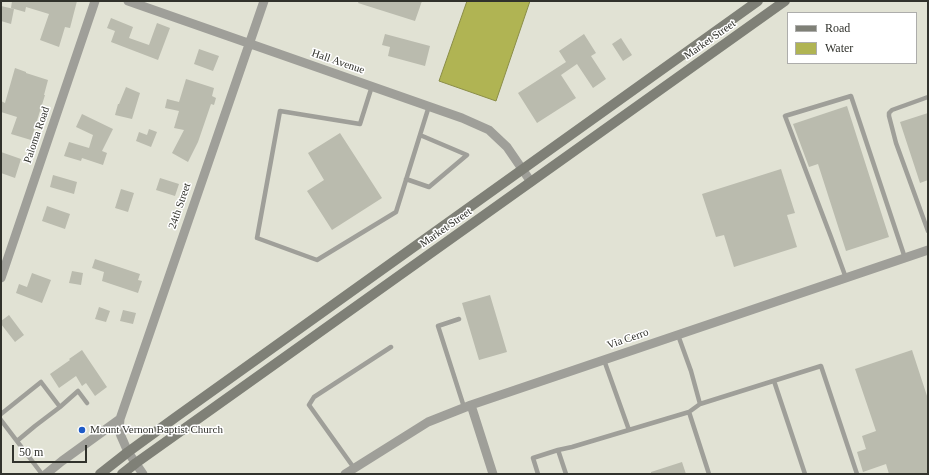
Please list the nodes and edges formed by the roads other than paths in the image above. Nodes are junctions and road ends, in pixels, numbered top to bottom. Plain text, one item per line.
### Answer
1 (95, 1) edge
2 (128, 1) edge
3 (264, 1) edge
4 (756, 1) edge
5 (785, 1) edge
6 (249, 43) junction
7 (372, 86) junction
8 (928, 97) edge
9 (429, 106) junction
10 (420, 135) junction
11 (522, 170) junction
12 (406, 179) junction
13 (531, 182) junction
14 (928, 231) edge
15 (928, 250) edge
16 (905, 258) junction
17 (1, 278) edge
18 (846, 278) junction
19 (459, 319) dead end
20 (678, 335) junction
21 (391, 347) dead end
22 (604, 360) junction
23 (774, 381) junction
24 (87, 403) dead end
25 (700, 404) junction
26 (468, 406) junction
27 (60, 407) junction
28 (689, 412) junction
29 (1, 414) edge
30 (120, 419) junction
31 (1, 420) edge
32 (629, 430) junction
33 (17, 441) junction
34 (558, 450) junction
35 (128, 452) junction
36 (136, 463) junction
37 (354, 468) junction
38 (42, 474) edge
39 (46, 474) edge
40 (100, 474) edge
41 (122, 474) edge
42 (143, 474) edge
43 (346, 474) edge
44 (494, 474) edge
45 (538, 474) edge
46 (566, 474) edge
47 (709, 474) edge
48 (805, 474) edge
49 (857, 474) edge

1 - 17 street, Paloma Road
2 - 6 street, Hall Avenue
3 - 6 street, 24th Street
4 - 11 main road, Market Street
5 - 13 main road, Market Street
6 - 7 street, Hall Avenue
6 - 30 street, 24th Street
7 - 9 street, Hall Avenue
7 - 12 lane
8 - 14 lane
9 - 10 lane
9 - 11 street, Hall Avenue
10 - 12 lane
10 - 12 lane
11 - 13 street, Hall Avenue
11 - 35 main road, Market Street
13 - 36 main road, Market Street
15 - 16 street, Via Cerro
16 - 18 street, Via Cerro
16 - 18 lane
18 - 20 street, Via Cerro
19 - 26 lane
20 - 22 street, Via Cerro
20 - 25 lane
21 - 37 lane
22 - 26 street, Via Cerro
22 - 32 lane
23 - 25 lane
23 - 48 lane
23 - 49 lane
24 - 27 lane
25 - 28 lane
26 - 37 street, Via Cerro
26 - 44 street
27 - 29 lane
27 - 33 lane
28 - 32 lane
28 - 47 lane
30 - 35 street, 24th Street
30 - 39 street
31 - 33 lane
32 - 34 lane
33 - 38 lane
34 - 45 lane
34 - 46 lane
35 - 36 street
35 - 40 main road, Market Street
36 - 41 main road, Market Street
36 - 42 street
37 - 43 street, Via Cerro

